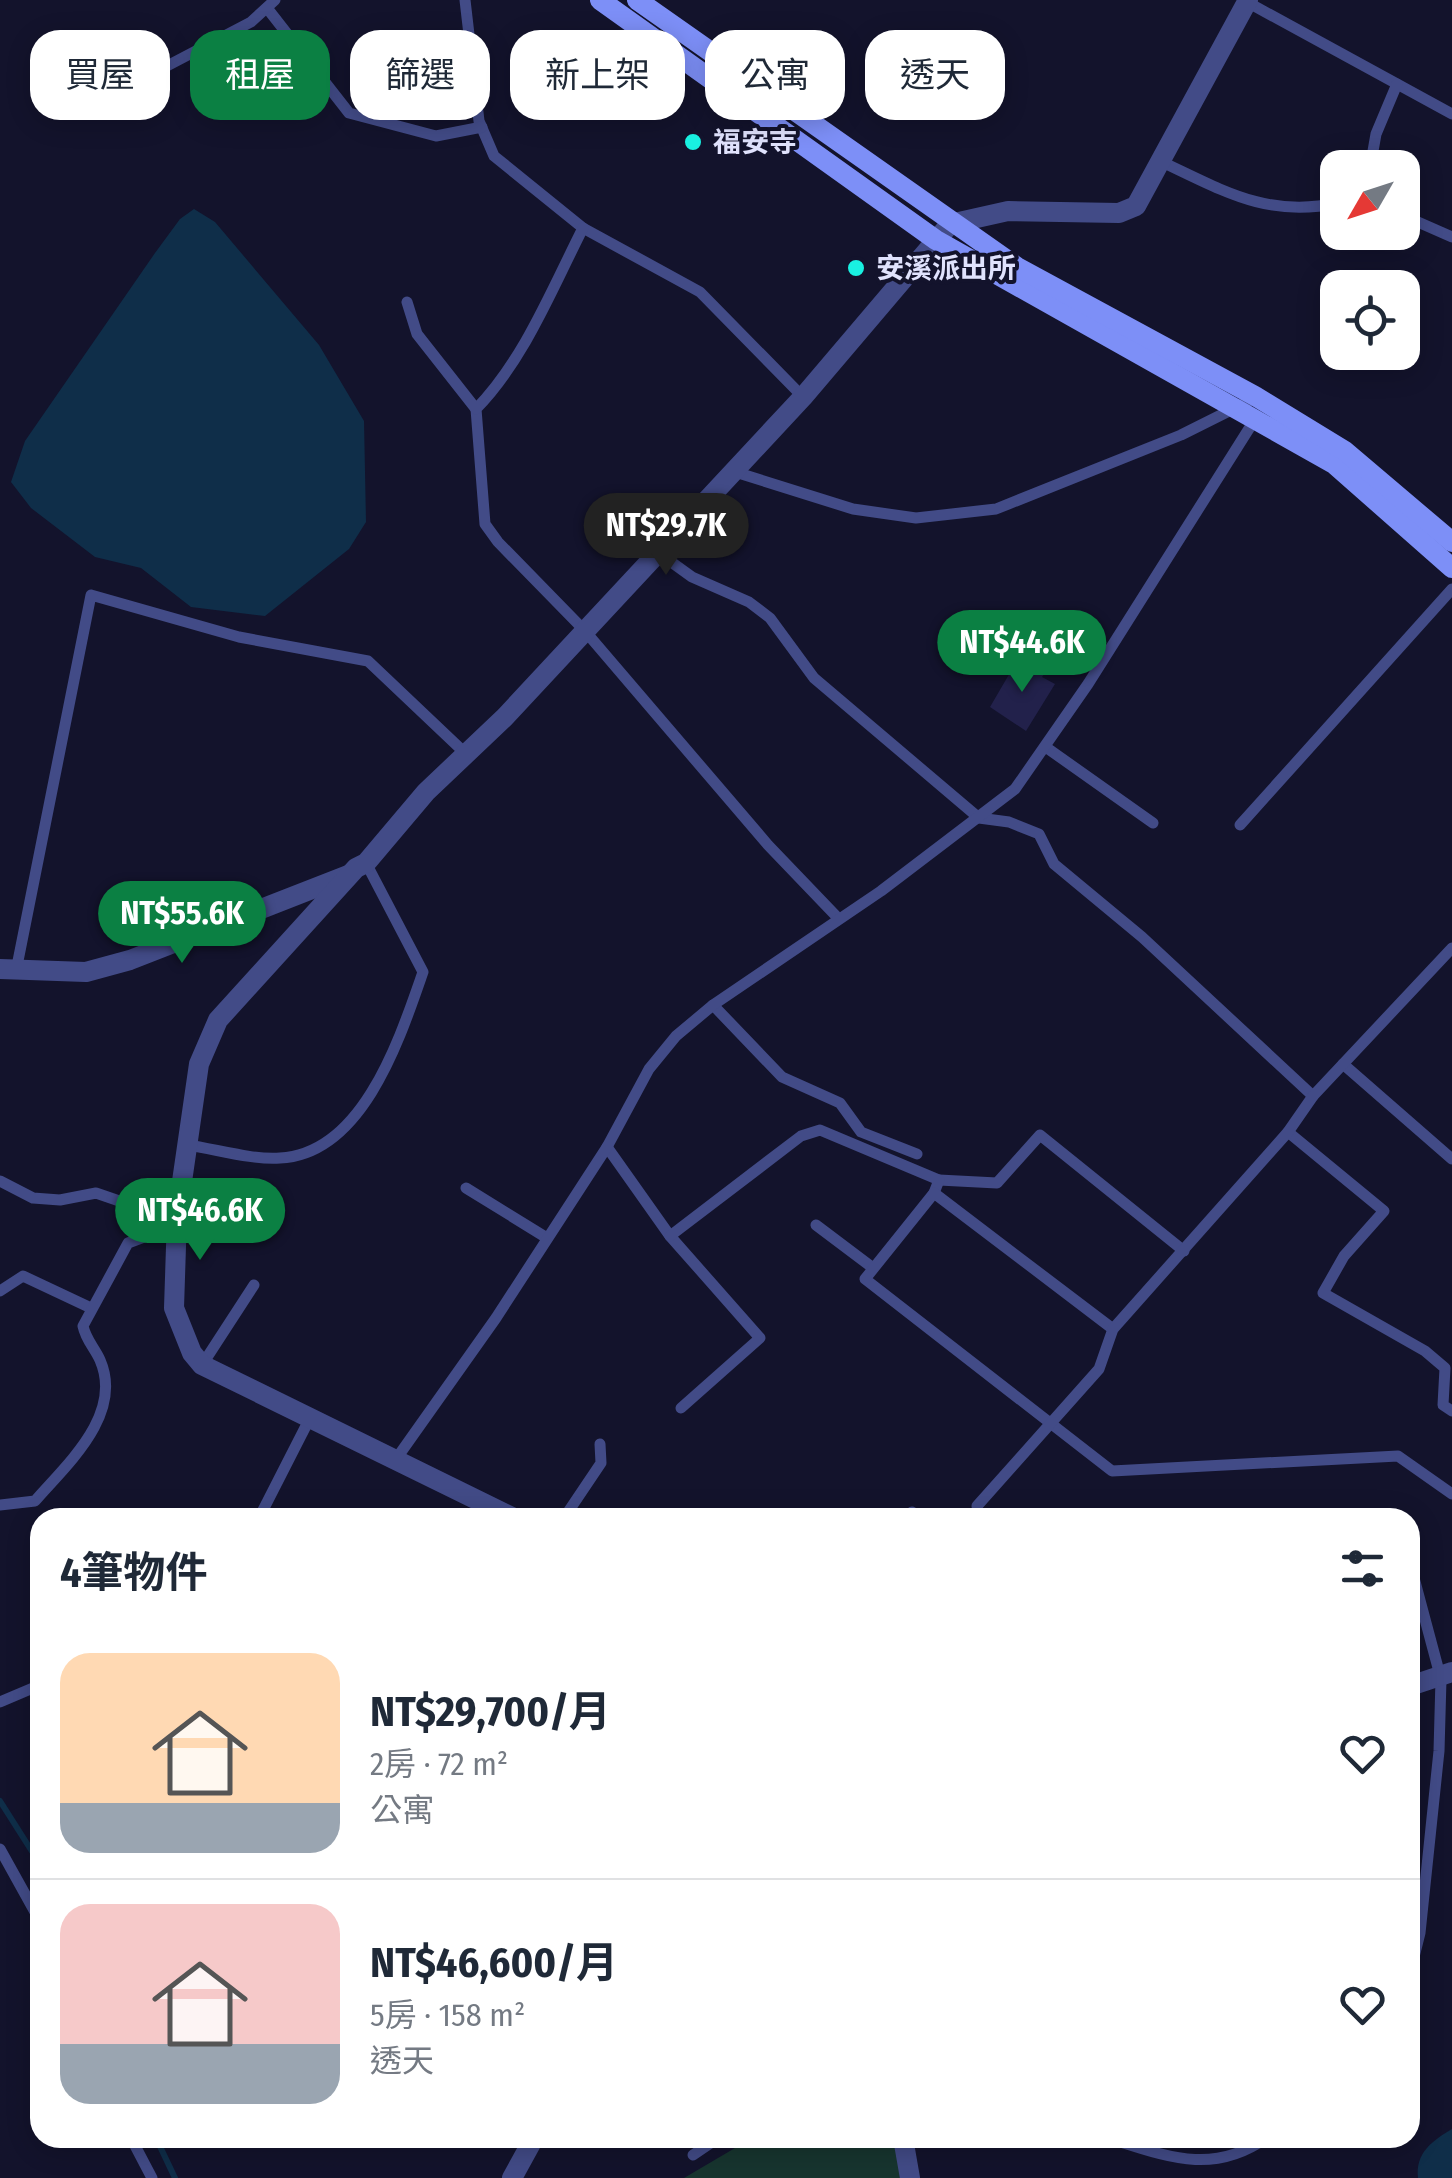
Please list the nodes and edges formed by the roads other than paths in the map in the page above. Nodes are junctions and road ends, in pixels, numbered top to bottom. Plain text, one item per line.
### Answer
1 (465, 0) edge
2 (600, 0) edge
3 (637, 0) edge
4 (1248, 1) edge
5 (271, 4) edge
6 (170, 65) edge
7 (1397, 84) junction
8 (1452, 114) edge
9 (482, 127) junction
10 (1373, 150) edge
11 (1162, 162) junction
12 (1320, 207) edge
13 (1420, 223) edge
14 (583, 228) junction
15 (943, 232) junction
16 (1452, 236) edge
17 (407, 302) dead end
18 (1255, 396) junction
19 (803, 397) junction
20 (1234, 405) junction
21 (476, 410) junction
22 (1257, 419) junction
23 (731, 470) junction
24 (1452, 542) edge
25 (656, 551) junction
26 (1452, 568) edge
27 (1452, 589) edge
28 (585, 631) junction
29 (1047, 748) junction
30 (466, 754) junction
31 (979, 818) junction
32 (1153, 823) dead end
33 (1240, 825) dead end
34 (358, 869) junction
35 (838, 918) junction
36 (1452, 948) edge
37 (8, 970) edge
38 (713, 1005) junction
39 (1344, 1064) junction
40 (1313, 1096) junction
41 (1288, 1132) junction
42 (187, 1145) junction
43 (607, 1147) junction
44 (917, 1154) dead end
45 (1452, 1159) edge
46 (0, 1181) edge
47 (936, 1187) junction
48 (466, 1188) dead end
49 (177, 1212) junction
50 (816, 1225) dead end
51 (670, 1236) junction
52 (548, 1238) junction
53 (1184, 1251) junction
54 (873, 1268) junction
55 (254, 1285) dead end
56 (0, 1291) edge
57 (91, 1308) junction
58 (1114, 1329) junction
59 (202, 1366) junction
60 (681, 1408) dead end
61 (1452, 1411) edge
62 (310, 1418) junction
63 (1049, 1422) junction
64 (600, 1444) dead end
65 (394, 1462) junction
66 (1452, 1494) edge
67 (0, 1505) edge
68 (264, 1508) edge
69 (493, 1508) edge
70 (571, 1508) edge
71 (978, 1508) edge
72 (1420, 1593) edge
73 (1447, 1675) edge
74 (1420, 1683) edge
75 (30, 1688) edge
76 (0, 1702) edge
77 (0, 1849) edge
78 (30, 1903) edge
79 (1420, 1924) edge
80 (136, 2148) edge
81 (528, 2148) edge
82 (703, 2148) edge
83 (905, 2148) edge
84 (1142, 2148) edge
85 (1251, 2148) edge
86 (693, 2155) dead end
87 (152, 2178) edge
88 (512, 2178) edge
89 (910, 2178) edge

1 - 9 lane
2 - 15 main road
3 - 15 main road
4 - 7 lane
4 - 11 street
5 - 6 lane
5 - 9 lane
7 - 8 lane
7 - 10 lane
9 - 14 lane
11 - 12 lane
11 - 15 street
13 - 16 lane
14 - 19 lane
14 - 21 lane
15 - 18 main road
15 - 19 street
15 - 20 main road
17 - 21 lane
18 - 20 lane
18 - 22 lane
18 - 24 main road
19 - 23 street
20 - 22 main road
20 - 23 lane
21 - 28 lane
22 - 26 main road
22 - 29 lane
23 - 25 street
25 - 28 street
25 - 31 lane
27 - 33 lane
28 - 30 street
28 - 35 lane
29 - 31 lane
29 - 32 lane
30 - 34 street
30 - 37 lane
31 - 35 lane
31 - 40 lane
34 - 37 street
34 - 42 street
34 - 42 lane
35 - 38 lane
36 - 39 lane
38 - 43 lane
38 - 44 lane
39 - 40 lane
39 - 45 lane
40 - 41 lane
41 - 53 lane
41 - 61 lane
42 - 49 street
43 - 51 lane
43 - 52 lane
46 - 49 lane
47 - 51 lane
47 - 53 lane
47 - 54 lane
47 - 58 lane
48 - 52 lane
49 - 57 lane
49 - 59 street
50 - 54 lane
51 - 60 lane
52 - 65 lane
53 - 58 lane
54 - 63 lane
55 - 59 lane
56 - 57 lane
57 - 67 lane
58 - 63 lane
59 - 62 street
62 - 65 street
62 - 68 lane
63 - 66 lane
63 - 71 lane
64 - 70 lane
65 - 69 street
72 - 73 lane
73 - 74 street
73 - 79 lane
75 - 76 lane
77 - 78 lane
80 - 87 lane
81 - 88 street
82 - 86 lane
83 - 89 street
84 - 85 lane

